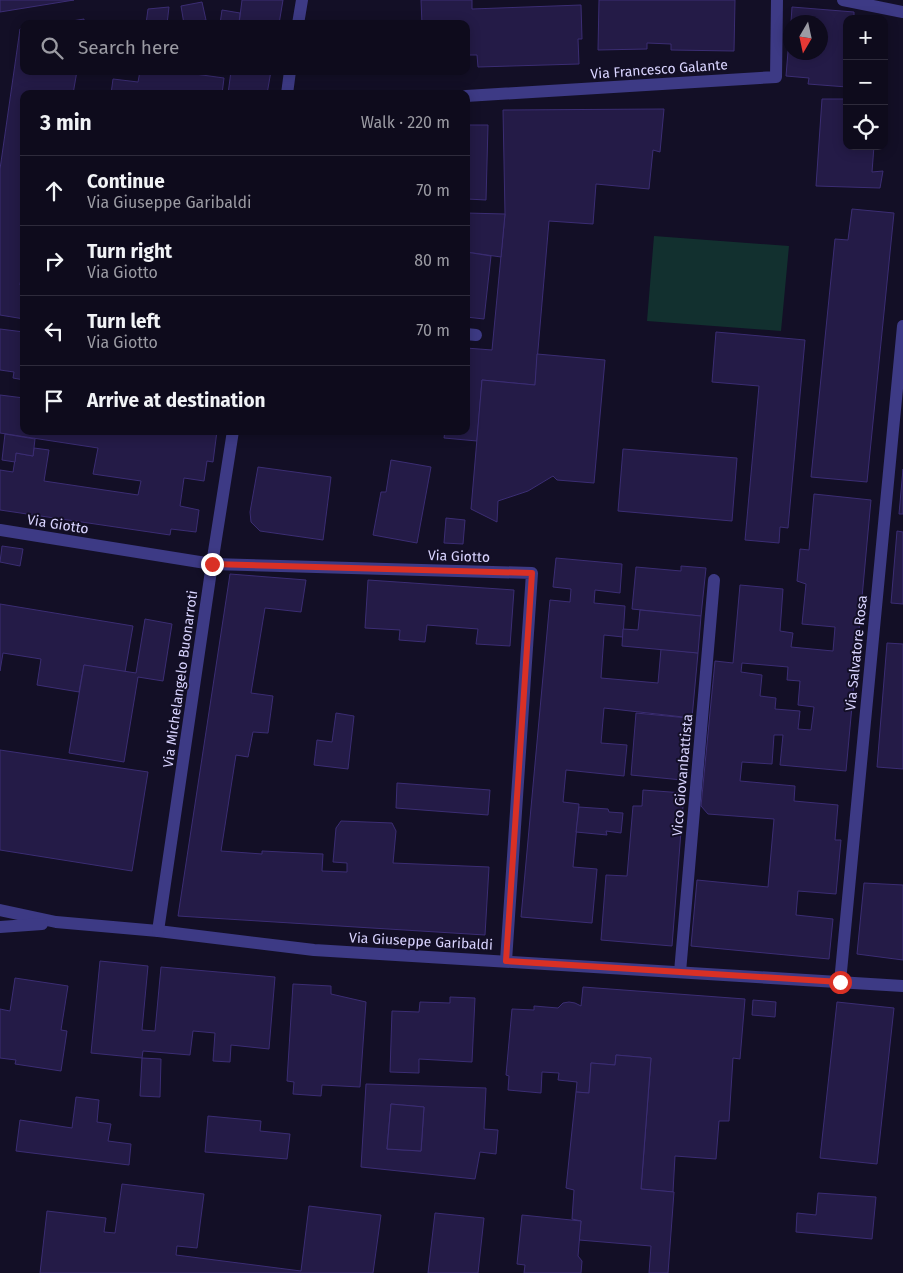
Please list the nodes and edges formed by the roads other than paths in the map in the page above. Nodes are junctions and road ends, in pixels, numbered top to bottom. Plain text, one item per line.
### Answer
1 (302, 0) edge
2 (777, 0) edge
3 (843, 0) edge
4 (903, 12) edge
5 (299, 20) edge
6 (289, 75) edge
7 (288, 90) edge
8 (470, 96) edge
9 (903, 326) edge
10 (232, 435) edge
11 (0, 530) edge
12 (212, 564) junction
13 (714, 580) dead end
14 (0, 910) edge
15 (56, 922) junction
16 (0, 927) edge
17 (158, 931) junction
18 (506, 961) junction
19 (680, 972) junction
20 (840, 982) junction
21 (903, 986) edge

1 - 5 street
2 - 8 street, Via Francesco Galante
3 - 4 street
6 - 7 street
9 - 20 street, Via Salvatore Rosa
10 - 12 street, Via Michelangelo Buonarroti
11 - 12 street, Via Giotto
12 - 17 street, Via Michelangelo Buonarroti
12 - 18 street, Via Giotto
13 - 19 street, Vico Giovanbattista
14 - 15 street, Via Giuseppe Garibaldi
15 - 16 street
15 - 17 street, Via Giuseppe Garibaldi
17 - 18 street, Via Giuseppe Garibaldi
18 - 19 street, Via Giuseppe Garibaldi
19 - 20 street, Via Giuseppe Garibaldi
20 - 21 street, Via Giuseppe Garibaldi

